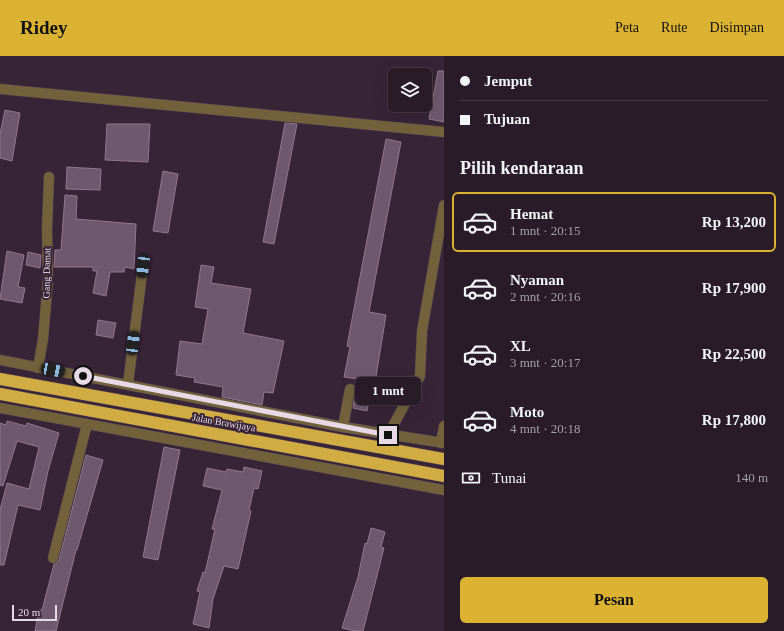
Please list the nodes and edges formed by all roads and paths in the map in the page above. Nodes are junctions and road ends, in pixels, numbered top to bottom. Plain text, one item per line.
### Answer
1 (0, 89) edge
2 (444, 132) edge
3 (49, 177) dead end
4 (444, 205) edge
5 (143, 266) dead end
6 (0, 360) edge
7 (38, 368) junction
8 (0, 379) edge
9 (128, 384) junction
10 (350, 389) dead end
11 (0, 394) edge
12 (0, 408) edge
13 (87, 424) junction
14 (444, 426) edge
15 (343, 427) junction
16 (388, 435) junction
17 (442, 443) edge
18 (444, 458) edge
19 (444, 476) edge
20 (444, 490) edge
21 (53, 558) dead end

1 - 2 street
3 - 7 street, Gang Damat
4 - 16 street
5 - 9 street
6 - 7 street
7 - 9 street
8 - 18 highway, Jalan Brawijaya
9 - 15 street
10 - 15 street
11 - 19 highway, Jalan Brawijaya
12 - 13 street
13 - 20 street
13 - 21 street
14 - 17 street
15 - 16 street
16 - 17 street

